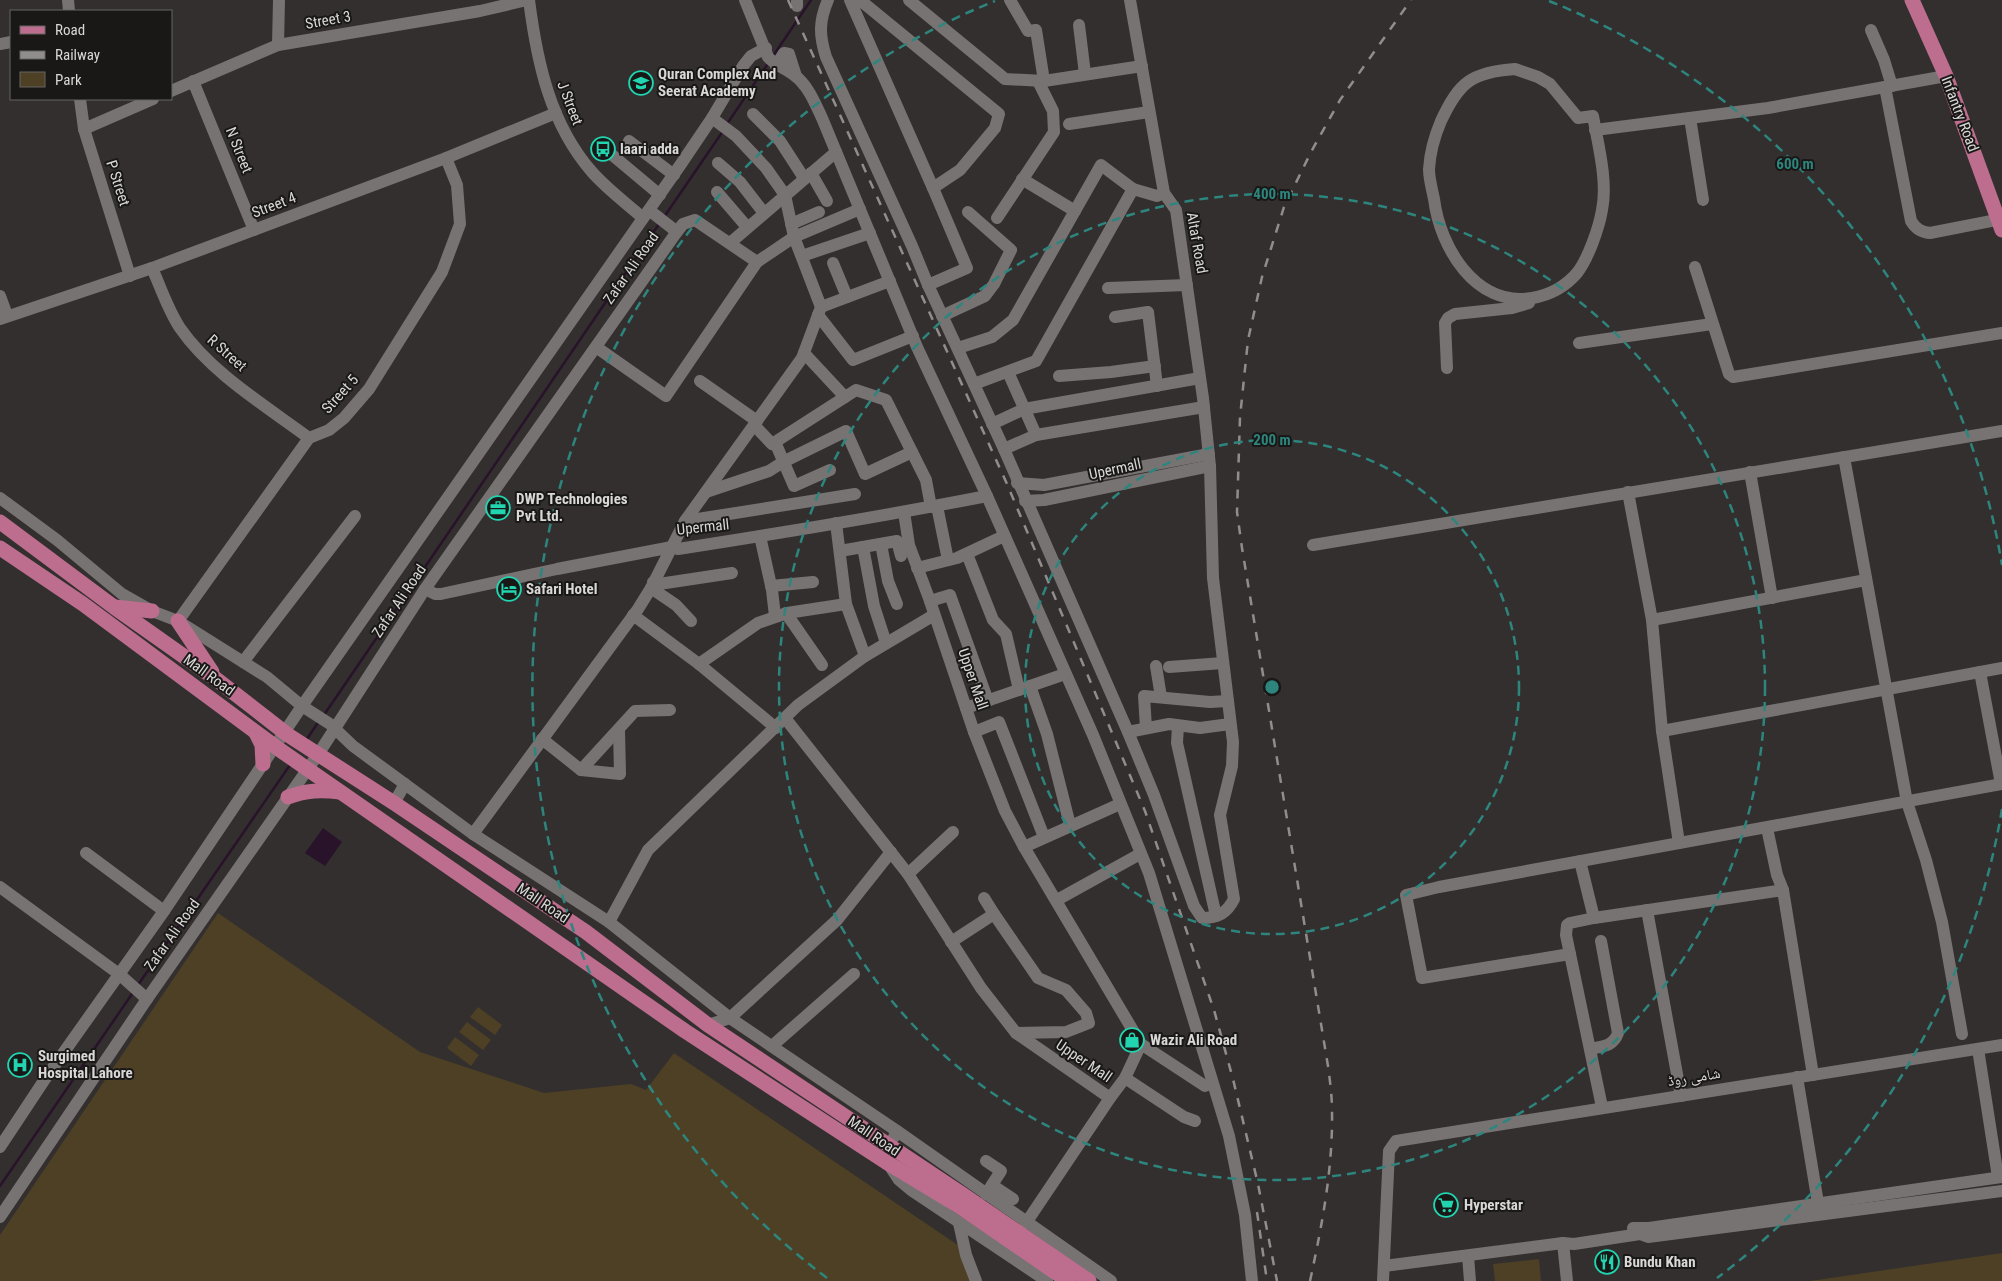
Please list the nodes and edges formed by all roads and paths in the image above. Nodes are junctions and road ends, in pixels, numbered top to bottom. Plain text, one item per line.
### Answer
1 (279, 0) edge
2 (528, 0) edge
3 (745, 0) edge
4 (828, 0) edge
5 (850, 0) edge
6 (860, 0) edge
7 (909, 0) edge
8 (1010, 0) edge
9 (1130, 0) edge
10 (1912, 0) edge
11 (1924, 0) edge
12 (1079, 25) dead end
13 (1871, 30) dead end
14 (278, 45) junction
15 (771, 59) junction
16 (1142, 66) junction
17 (1085, 74) junction
18 (1946, 76) junction
19 (193, 81) junction
20 (1041, 81) junction
21 (1889, 86) junction
22 (172, 91) edge
23 (80, 100) edge
24 (151, 100) edge
25 (1149, 112) junction
26 (556, 114) junction
27 (753, 114) dead end
28 (1690, 118) junction
29 (717, 121) junction
30 (1069, 124) dead end
31 (84, 128) junction
32 (1595, 130) junction
33 (629, 141) dead end
34 (836, 152) junction
35 (611, 154) dead end
36 (446, 158) junction
37 (718, 163) dead end
38 (674, 175) junction
39 (807, 175) junction
40 (1022, 179) junction
41 (933, 188) junction
42 (1132, 189) junction
43 (717, 192) dead end
44 (1164, 193) junction
45 (660, 195) junction
46 (785, 195) junction
47 (2002, 198) edge
48 (1703, 200) dead end
49 (827, 201) dead end
50 (860, 209) junction
51 (819, 212) dead end
52 (968, 212) dead end
53 (1075, 212) junction
54 (764, 213) junction
55 (650, 215) junction
56 (996, 218) dead end
57 (2001, 223) edge
58 (791, 224) junction
59 (748, 228) junction
60 (254, 230) junction
61 (674, 230) junction
62 (870, 233) junction
63 (794, 237) junction
64 (730, 243) junction
65 (802, 256) junction
66 (757, 262) junction
67 (834, 263) dead end
68 (1695, 267) dead end
69 (152, 268) junction
70 (130, 276) junction
71 (890, 281) junction
72 (928, 285) junction
73 (1188, 285) junction
74 (1108, 288) dead end
75 (1545, 295) junction
76 (0, 296) edge
77 (846, 297) junction
78 (819, 311) junction
79 (942, 316) junction
80 (3, 317) edge
81 (1115, 317) dead end
82 (1712, 324) junction
83 (2002, 333) edge
84 (913, 336) junction
85 (1579, 343) dead end
86 (596, 347) junction
87 (958, 348) junction
88 (804, 354) junction
89 (1155, 366) junction
90 (1447, 368) dead end
91 (1008, 372) junction
92 (1059, 376) dead end
93 (1200, 378) junction
94 (700, 382) dead end
95 (974, 384) junction
96 (1157, 386) junction
97 (845, 397) junction
98 (1204, 407) junction
99 (1024, 409) junction
100 (755, 423) junction
101 (992, 424) junction
102 (2002, 431) edge
103 (1036, 435) junction
104 (308, 438) junction
105 (775, 442) junction
106 (1004, 449) junction
107 (912, 452) junction
108 (1844, 456) junction
109 (1210, 460) junction
110 (783, 462) junction
111 (830, 470) dead end
112 (1750, 472) junction
113 (1017, 483) junction
114 (706, 492) junction
115 (1628, 492) junction
116 (856, 494) dead end
117 (987, 496) junction
118 (0, 498) edge
119 (934, 506) junction
120 (1028, 507) junction
121 (904, 512) junction
122 (355, 516) dead end
123 (0, 522) edge
124 (685, 522) junction
125 (836, 523) junction
126 (760, 536) junction
127 (1004, 536) junction
128 (881, 544) junction
129 (1313, 545) dead end
130 (672, 547) junction
131 (863, 547) junction
132 (0, 548) edge
133 (840, 552) junction
134 (967, 554) junction
135 (901, 556) dead end
136 (948, 560) junction
137 (917, 568) junction
138 (732, 573) dead end
139 (1866, 580) junction
140 (813, 582) dead end
141 (652, 585) junction
142 (771, 586) junction
143 (425, 589) junction
144 (1772, 598) junction
145 (930, 601) junction
146 (846, 604) junction
147 (897, 604) dead end
148 (114, 606) junction
149 (152, 610) junction
150 (634, 614) junction
151 (781, 615) junction
152 (934, 615) junction
153 (1652, 620) junction
154 (178, 621) junction
155 (691, 621) dead end
156 (886, 643) junction
157 (865, 656) junction
158 (243, 662) junction
159 (1223, 663) junction
160 (699, 664) junction
161 (822, 665) dead end
162 (2002, 668) edge
163 (1980, 672) junction
164 (1065, 674) junction
165 (216, 679) junction
166 (1024, 688) junction
167 (1886, 690) junction
168 (1161, 698) junction
169 (988, 701) junction
170 (1228, 701) junction
171 (305, 707) junction
172 (966, 708) junction
173 (670, 710) dead end
174 (785, 718) junction
175 (1230, 724) junction
176 (332, 726) junction
177 (1178, 726) junction
178 (776, 728) junction
179 (1146, 728) junction
180 (619, 730) junction
181 (255, 731) junction
182 (1662, 731) junction
183 (974, 732) junction
184 (1128, 732) junction
185 (286, 733) junction
186 (542, 739) junction
187 (278, 748) junction
188 (314, 751) junction
189 (263, 764) junction
190 (305, 765) junction
191 (581, 770) junction
192 (406, 784) junction
193 (2001, 784) edge
194 (342, 792) junction
195 (288, 797) junction
196 (1907, 802) junction
197 (394, 803) junction
198 (1120, 804) junction
199 (1070, 825) junction
200 (1767, 828) junction
201 (953, 832) dead end
202 (473, 834) junction
203 (1044, 837) junction
204 (1679, 843) junction
205 (1024, 847) junction
206 (891, 852) junction
207 (86, 853) dead end
208 (1140, 854) junction
209 (1580, 861) junction
210 (908, 874) junction
211 (0, 887) edge
212 (1783, 890) junction
213 (984, 898) dead end
214 (1057, 900) junction
215 (1648, 910) junction
216 (164, 911) junction
217 (994, 914) junction
218 (1216, 916) junction
219 (1594, 918) junction
220 (609, 922) junction
221 (1601, 941) dead end
222 (951, 942) junction
223 (1570, 954) junction
224 (854, 974) dead end
225 (122, 978) junction
226 (144, 996) junction
227 (730, 1018) junction
228 (708, 1024) junction
229 (1016, 1033) junction
230 (1962, 1034) dead end
231 (728, 1038) junction
232 (1141, 1044) junction
233 (2002, 1045) edge
234 (772, 1046) junction
235 (1590, 1049) junction
236 (1978, 1049) junction
237 (1813, 1075) junction
238 (1797, 1077) junction
239 (1125, 1078) junction
240 (1205, 1086) dead end
241 (1681, 1096) junction
242 (1110, 1098) junction
243 (1602, 1107) junction
244 (1195, 1121) dead end
245 (898, 1131) junction
246 (888, 1145) junction
247 (0, 1147) edge
248 (986, 1161) dead end
249 (886, 1162) junction
250 (2001, 1180) edge
251 (989, 1190) junction
252 (2002, 1191) edge
253 (1964, 1196) junction
254 (1013, 1199) dead end
255 (962, 1201) junction
256 (1818, 1203) junction
257 (1786, 1213) junction
258 (0, 1217) edge
259 (959, 1223) junction
260 (1026, 1223) junction
261 (1563, 1243) junction
262 (1468, 1256) junction
263 (1384, 1266) junction
264 (976, 1281) edge
265 (1047, 1281) edge
266 (1068, 1281) edge
267 (1089, 1281) edge
268 (1111, 1281) edge
269 (1252, 1281) edge
270 (1383, 1281) edge
271 (1470, 1281) edge
272 (1567, 1281) edge

1 - 14 street
2 - 14 street, Street 3
2 - 26 street, J Street
3 - 15 street
4 - 72 street
5 - 41 street
6 - 41 street
7 - 20 street
8 - 20 street
9 - 16 street, Altaf Road
10 - 18 main road, Infantry Road
11 - 47 main road, Infantry Road
12 - 17 street
13 - 21 street
14 - 19 street, Street 3
15 - 29 street
15 - 34 street
16 - 17 street
16 - 25 street, Altaf Road
17 - 20 street
18 - 21 street
18 - 57 main road, Infantry Road
19 - 22 street, Street 3
19 - 60 street, N Street
20 - 40 street
21 - 28 street
21 - 57 street
23 - 31 street, P Street
24 - 31 street
25 - 30 street
25 - 44 street, Altaf Road
26 - 36 street, Street 4
26 - 55 street, J Street
27 - 39 street
28 - 32 street
28 - 48 street
29 - 38 street
29 - 46 street
31 - 70 street, P Street
32 - 75 street
32 - 75 street
33 - 38 street
34 - 39 street
34 - 50 street
35 - 45 street
36 - 60 street, Street 4
36 - 104 street, Street 5
37 - 54 street
38 - 45 street
39 - 46 street
39 - 49 street
40 - 53 street
40 - 56 street
41 - 72 street
42 - 44 street
42 - 53 street
42 - 91 street
43 - 59 street
44 - 73 street, Altaf Road
45 - 55 street
46 - 54 street
46 - 58 street
50 - 62 street
50 - 63 street
51 - 58 street
52 - 79 street
53 - 87 street
54 - 59 street
55 - 61 street, Zafar Ali Road
55 - 171 street, Zafar Ali Road
58 - 63 street
59 - 64 street
60 - 69 street, Street 4
61 - 64 street
61 - 86 street, Zafar Ali Road
62 - 65 street
62 - 71 street
63 - 65 street
63 - 66 street
64 - 66 street
65 - 78 street
66 - 86 street
67 - 77 street
68 - 82 street
69 - 70 street, Street 4
69 - 104 street, R Street
70 - 80 street, Street 4
71 - 77 street
71 - 84 street
72 - 79 street
73 - 74 street
73 - 93 street, Altaf Road
75 - 90 street
76 - 80 street
77 - 78 street
78 - 84 street
78 - 88 street
79 - 87 street
81 - 89 street
82 - 83 street
82 - 85 street
84 - 117 street
86 - 143 street, Zafar Ali Road
87 - 95 street
88 - 97 street
88 - 100 street
89 - 92 street
89 - 96 street
91 - 95 street
91 - 99 street
93 - 96 street
93 - 98 street, Altaf Road
94 - 100 street
95 - 101 street
96 - 99 street
97 - 105 street
97 - 107 street
98 - 103 street
98 - 109 street, Altaf Road
99 - 101 street
99 - 103 street
100 - 105 street
100 - 114 street
101 - 106 street
102 - 108 street
103 - 106 street
104 - 154 street
105 - 110 street
106 - 113 street
107 - 110 street
107 - 119 street
108 - 112 street
108 - 139 street
109 - 113 street
109 - 120 street, Upermall
109 - 159 street, Altaf Road
110 - 111 street
110 - 114 street
112 - 115 street
112 - 144 street
113 - 120 street
114 - 124 street
115 - 129 street
115 - 153 street
116 - 124 street
117 - 119 street, Upermall
117 - 127 street
118 - 149 street
119 - 121 street, Upermall
119 - 136 street
120 - 184 street
121 - 125 street, Upermall
121 - 137 street, Upper Mall
122 - 158 street
123 - 148 main road, Mall Road
124 - 130 street
125 - 126 street, Upermall
125 - 133 street
126 - 130 street, Upermall
126 - 142 street
127 - 134 street
127 - 164 street
128 - 131 street
128 - 135 street
128 - 147 street
130 - 141 street
130 - 143 street, Upermall
131 - 133 street
131 - 156 street
132 - 181 main road, Mall Road
133 - 146 street
134 - 136 street
134 - 166 street
136 - 137 street
137 - 145 street, Upper Mall
138 - 141 street
139 - 144 street
139 - 167 street
140 - 142 street
141 - 150 street
141 - 155 street
142 - 151 street
143 - 176 street, Zafar Ali Road
144 - 153 street
145 - 152 street, Upper Mall
145 - 169 street
146 - 151 street
146 - 157 street
148 - 149 main road
148 - 165 main road, Mall Road
149 - 154 street
150 - 160 street
150 - 186 street
151 - 160 street
151 - 161 street
152 - 156 street
152 - 172 street, Upper Mall
153 - 182 street
154 - 158 street
154 - 165 main road
156 - 157 street
157 - 174 street
158 - 171 street
159 - 168 street
159 - 170 street, Altaf Road
160 - 178 street
162 - 163 street
163 - 167 street
163 - 193 street
164 - 166 street
164 - 198 street
165 - 185 main road, Mall Road
166 - 169 street
166 - 199 street
167 - 182 street
167 - 196 street
168 - 170 street
168 - 179 street
169 - 172 street
170 - 175 street, Altaf Road
171 - 176 street
171 - 185 street, Zafar Ali Road
172 - 183 street, Upper Mall
173 - 180 street
174 - 178 street
174 - 206 street, Upper Mall
175 - 177 street
175 - 218 street, Altaf Road
176 - 188 street, Zafar Ali Road
176 - 192 street
177 - 179 street
177 - 218 street
178 - 220 street
179 - 184 street
180 - 191 street
180 - 191 street
181 - 187 main road, Mall Road
181 - 189 main road
182 - 204 street
183 - 203 street
183 - 205 street, Upper Mall
184 - 218 street
185 - 187 street, Zafar Ali Road
185 - 188 main road, Mall Road
186 - 191 street
186 - 202 street
187 - 189 street, Zafar Ali Road
187 - 190 main road, Mall Road
188 - 190 street, Zafar Ali Road
188 - 197 main road, Mall Road
189 - 216 street, Zafar Ali Road
190 - 194 main road, Mall Road
190 - 195 street, Zafar Ali Road
192 - 197 street
192 - 202 street
193 - 196 street
194 - 195 main road
194 - 249 main road, Mall Road
195 - 226 street, Zafar Ali Road
196 - 200 street
196 - 230 street
197 - 228 main road, Mall Road
198 - 199 street
198 - 208 street
199 - 203 street
200 - 204 street
200 - 212 street
201 - 210 street
202 - 220 street
203 - 205 street
204 - 209 street
205 - 214 street, Upper Mall
206 - 210 street, Upper Mall
206 - 227 street
207 - 216 street
208 - 214 street
208 - 269 street
209 - 219 street
209 - 223 street
210 - 222 street, Upper Mall
211 - 225 street
212 - 215 street
212 - 237 street
213 - 217 street
214 - 232 street, Upper Mall
215 - 219 street
215 - 241 street
216 - 225 street, Zafar Ali Road
217 - 222 street
217 - 229 street
219 - 223 street
220 - 227 street
221 - 235 street
222 - 229 street, Upper Mall
223 - 235 street
224 - 234 street
225 - 226 street
225 - 247 street, Zafar Ali Road
226 - 258 street, Zafar Ali Road
227 - 228 street
227 - 231 street
227 - 234 street
228 - 231 main road, Mall Road
229 - 242 street, Upper Mall
231 - 246 main road, Mall Road
232 - 239 street, Upper Mall
232 - 240 street
233 - 236 street, شامی روڈ
234 - 245 street
235 - 243 street
236 - 237 street, شامی روڈ
236 - 250 street
237 - 238 street, شامی روڈ
238 - 241 street, شامی روڈ
238 - 256 street
239 - 242 street, Upper Mall
239 - 244 street
241 - 243 street, شامی روڈ
242 - 260 street
243 - 263 street, شامی روڈ
245 - 246 street
245 - 251 street
246 - 255 main road, Mall Road
248 - 251 street
249 - 255 main road, Mall Road
249 - 259 street
250 - 253 street
250 - 256 street
251 - 254 street
251 - 260 street
252 - 253 street
253 - 257 street
255 - 266 main road, Mall Road
255 - 267 main road, Mall Road
256 - 257 street
257 - 261 street
259 - 264 street
259 - 265 street
260 - 268 street
261 - 262 street
261 - 272 street
262 - 263 street
262 - 271 street
263 - 270 street

